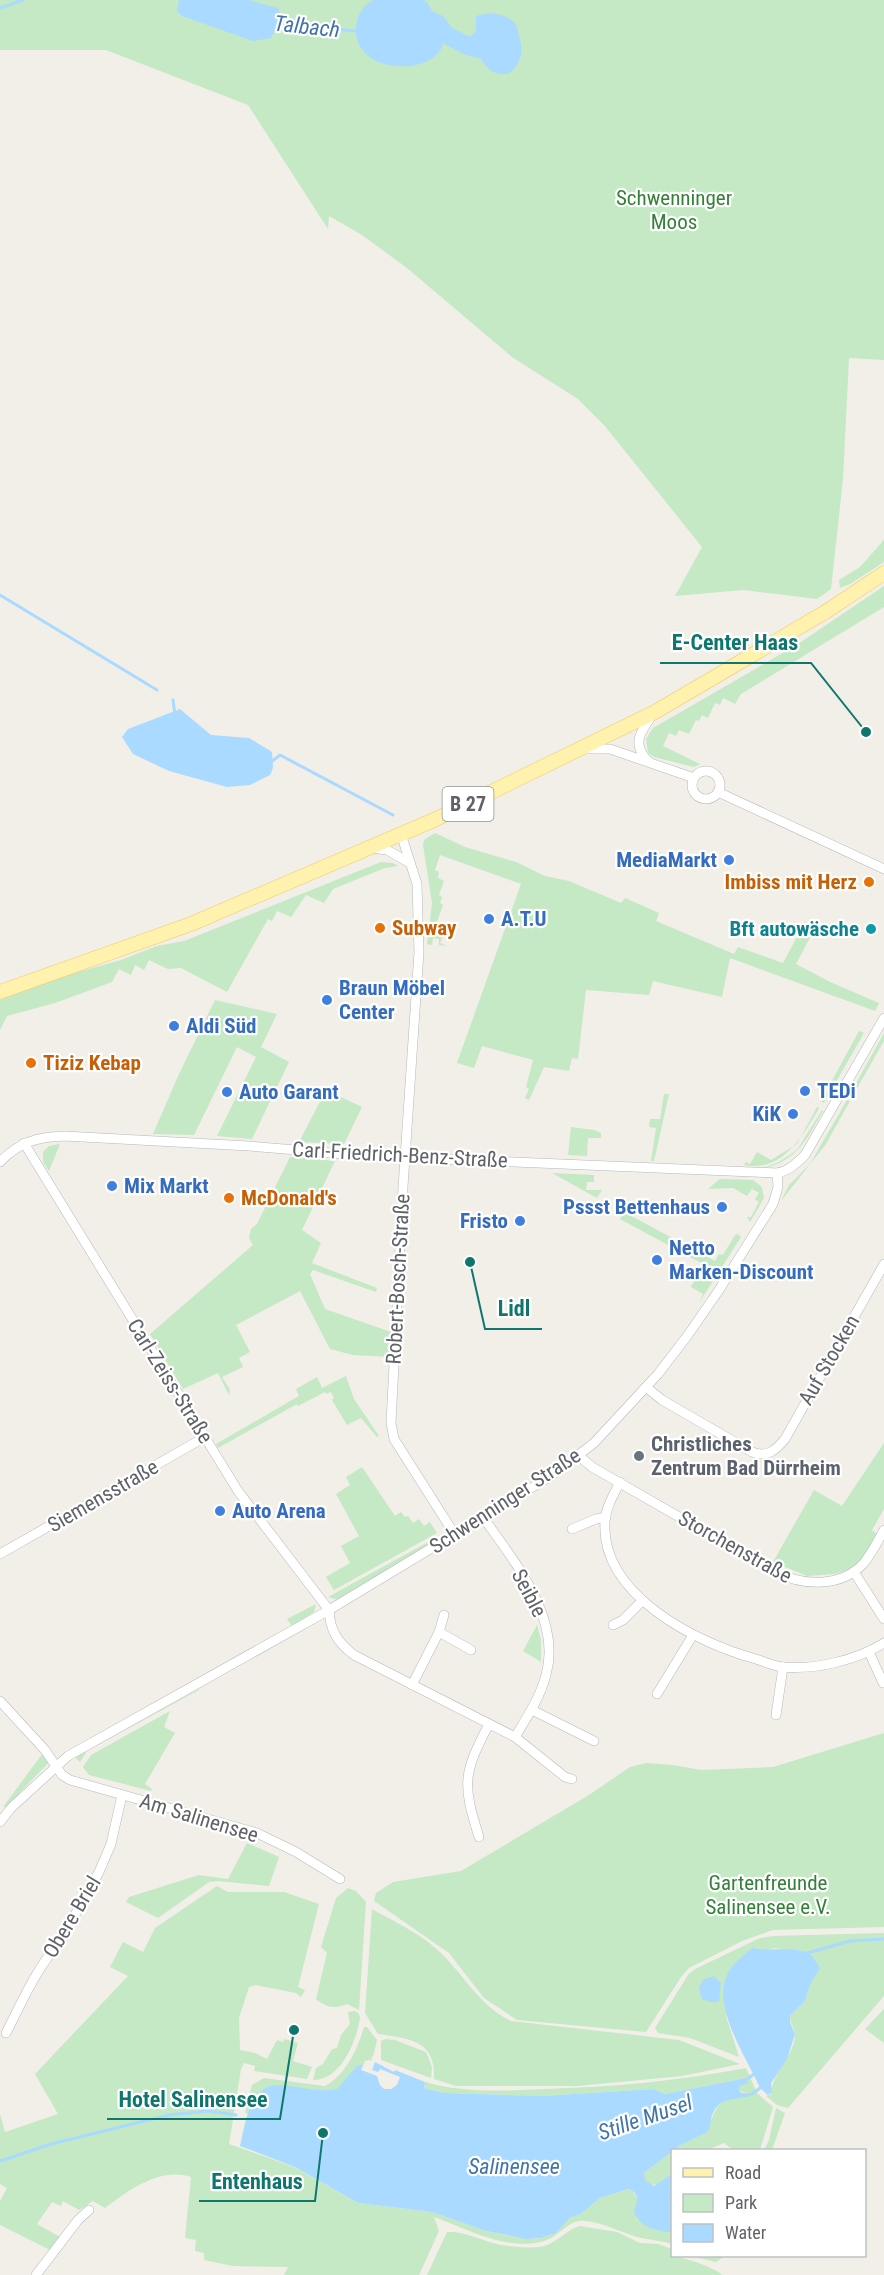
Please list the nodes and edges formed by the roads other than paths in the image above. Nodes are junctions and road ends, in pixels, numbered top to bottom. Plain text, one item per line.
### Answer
1 (884, 573) edge
2 (655, 712) junction
3 (581, 750) junction
4 (650, 762) junction
5 (694, 778) junction
6 (718, 792) junction
7 (401, 834) junction
8 (372, 848) junction
9 (410, 863) junction
10 (884, 869) edge
11 (0, 992) edge
12 (884, 1018) edge
13 (24, 1143) junction
14 (407, 1157) junction
15 (0, 1162) edge
16 (777, 1173) junction
17 (884, 1264) edge
18 (646, 1387) junction
19 (205, 1437) junction
20 (578, 1455) junction
21 (620, 1482) junction
22 (483, 1517) junction
23 (606, 1517) junction
24 (572, 1529) dead end
25 (884, 1530) edge
26 (455, 1535) junction
27 (0, 1554) edge
28 (854, 1572) junction
29 (642, 1601) junction
30 (329, 1610) junction
31 (444, 1615) dead end
32 (884, 1619) edge
33 (613, 1625) dead end
34 (439, 1632) junction
35 (693, 1635) junction
36 (884, 1643) edge
37 (471, 1650) dead end
38 (869, 1652) junction
39 (783, 1666) junction
40 (884, 1683) edge
41 (411, 1685) junction
42 (657, 1694) dead end
43 (0, 1701) edge
44 (532, 1710) junction
45 (776, 1715) dead end
46 (489, 1724) junction
47 (515, 1737) junction
48 (594, 1741) dead end
49 (56, 1765) junction
50 (572, 1779) dead end
51 (122, 1795) junction
52 (1, 1819) edge
53 (479, 1837) dead end
54 (340, 1879) dead end
55 (6, 2033) dead end
56 (89, 2210) dead end
57 (36, 2275) edge

1 - 2 main road, B 27
2 - 3 main road, B 27
2 - 4 street
3 - 4 street
3 - 7 main road, B 27
4 - 5 street
5 - 6 street
5 - 6 street
6 - 10 street
7 - 8 main road, B 27
7 - 9 street, Robert-Bosch-Straße
8 - 9 street
8 - 11 main road, B 27
9 - 14 street, Robert-Bosch-Straße
12 - 16 street
13 - 14 street, Carl-Friedrich-Benz-Straße
13 - 15 street
13 - 19 street, Carl-Zeiss-Straße
14 - 16 street, Carl-Friedrich-Benz-Straße
14 - 26 street, Robert-Bosch-Straße
16 - 18 street, Schwenninger Straße
17 - 18 street, Auf Stocken
18 - 20 street, Schwenninger Straße
19 - 27 street, Siemensstraße
19 - 30 street, Carl-Zeiss-Straße
20 - 21 street, Storchenstraße
20 - 22 street, Schwenninger Straße
21 - 23 street
21 - 28 street, Storchenstraße
22 - 26 street, Schwenninger Straße
22 - 44 street, Seible
23 - 24 street
23 - 29 street
25 - 28 street
26 - 30 street, Schwenninger Straße
28 - 32 street
29 - 33 street
29 - 35 street
30 - 41 street
30 - 49 street, Schwenninger Straße
31 - 34 street
34 - 37 street
34 - 41 street
35 - 39 street
35 - 42 street
36 - 38 street
38 - 39 street
38 - 40 street
39 - 45 street
41 - 46 street
43 - 49 street, Am Salinensee
44 - 47 street, Seible
44 - 48 street
46 - 47 street
46 - 53 street
47 - 50 street
49 - 51 street, Am Salinensee
49 - 52 street, Schwenninger Straße
51 - 54 street, Am Salinensee
51 - 55 street, Obere Briel
56 - 57 street

